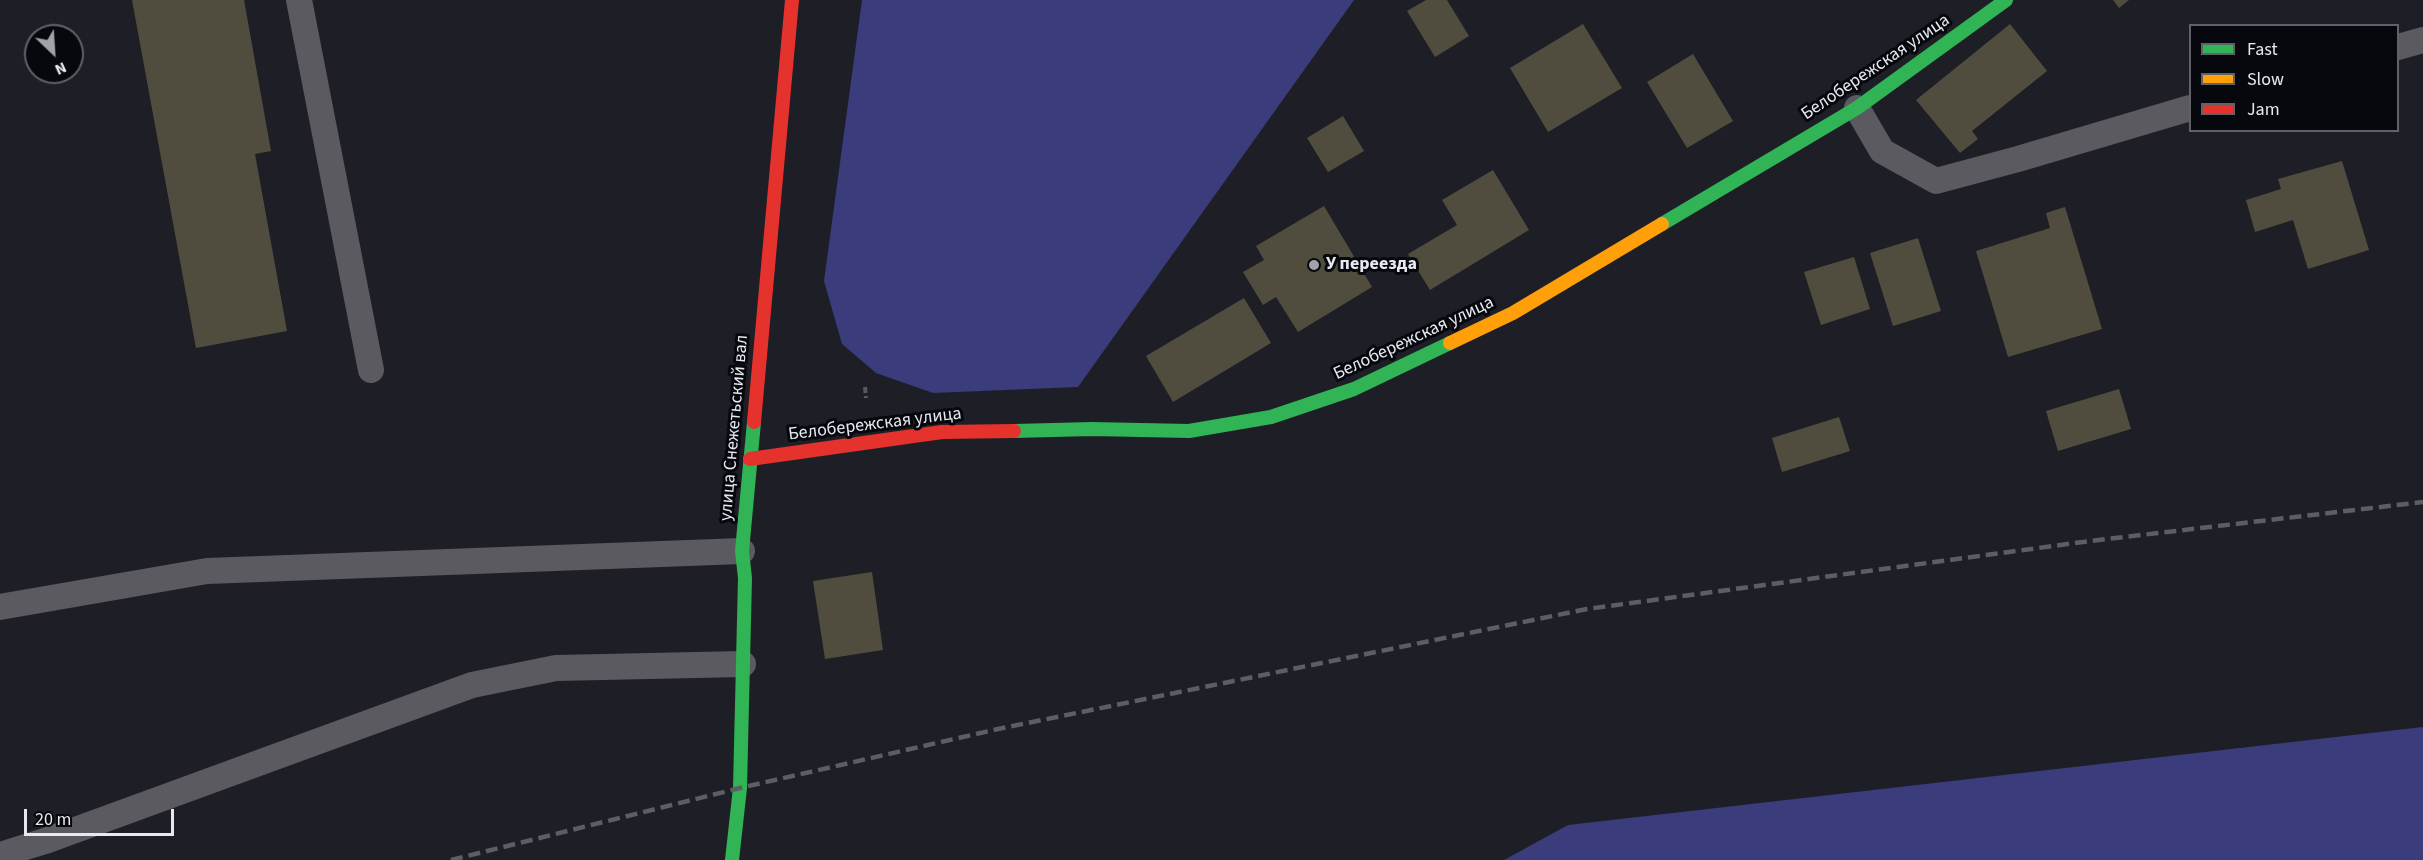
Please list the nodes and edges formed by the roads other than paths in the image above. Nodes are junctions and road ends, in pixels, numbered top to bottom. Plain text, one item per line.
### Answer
1 (299, 0) edge
2 (792, 0) edge
3 (2006, 0) edge
4 (2423, 40) edge
5 (2399, 46) edge
6 (1857, 108) junction
7 (2189, 108) edge
8 (371, 370) dead end
9 (750, 459) junction
10 (742, 550) junction
11 (0, 607) edge
12 (743, 664) junction
13 (0, 855) edge
14 (732, 860) edge

1 - 8 lane
2 - 9 street, улица Снежетьский вал
3 - 6 street, Белобережская улица
4 - 5 lane
6 - 7 lane
6 - 9 street, Белобережская улица
9 - 10 street, улица Снежетьский вал
10 - 11 lane
10 - 12 street, улица Снежетьский вал
12 - 13 lane
12 - 14 street, улица Снежетьский вал

